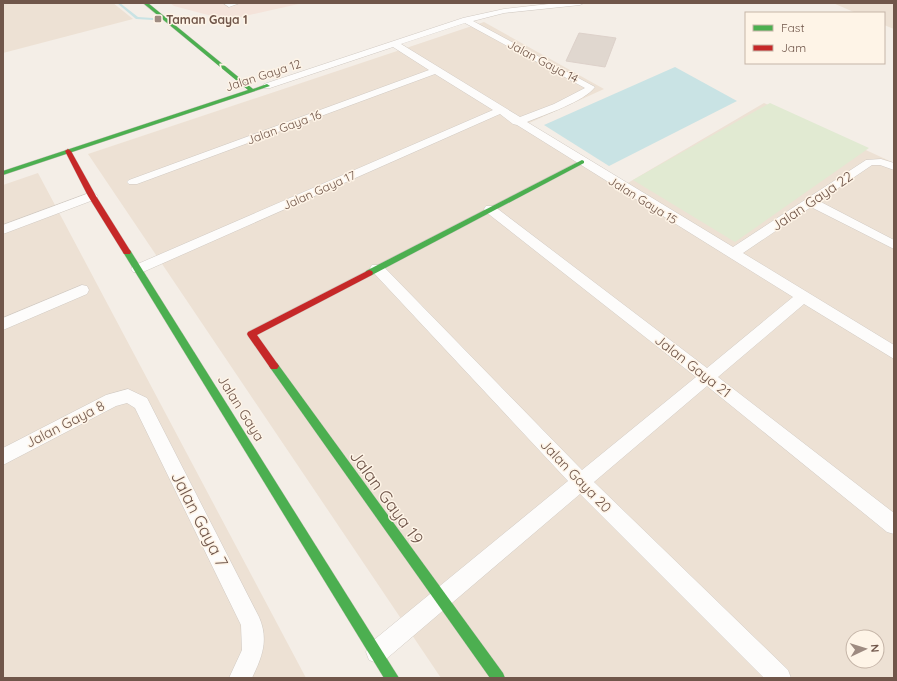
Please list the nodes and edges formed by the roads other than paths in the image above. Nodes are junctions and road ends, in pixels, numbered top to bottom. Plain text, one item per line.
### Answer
1 (146, 3) edge
2 (158, 3) edge
3 (227, 3) edge
4 (236, 3) edge
5 (580, 3) edge
6 (466, 20) junction
7 (190, 28) dead end
8 (394, 44) junction
9 (434, 71) junction
10 (264, 84) joint
11 (252, 91) junction
12 (500, 111) junction
13 (517, 122) junction
14 (68, 151) junction
15 (582, 162) junction
16 (894, 167) edge
17 (3, 173) edge
18 (133, 182) dead end
19 (92, 196) junction
20 (811, 202) junction
21 (490, 209) junction
22 (3, 230) edge
23 (894, 245) edge
24 (732, 254) junction
25 (377, 268) junction
26 (138, 269) junction
27 (82, 290) dead end
28 (803, 297) junction
29 (3, 324) edge
30 (894, 353) edge
31 (707, 377) junction
32 (128, 396) joint
33 (3, 457) edge
34 (581, 482) junction
35 (894, 525) edge
36 (440, 599) junction
37 (377, 652) junction
38 (240, 678) edge
39 (392, 678) edge
40 (498, 678) edge
41 (780, 678) edge

11 -> 1 street
2 - 7 street
3 - 4 street
5 - 6 street, Jalan Gaya 12
6 - 8 street, Jalan Gaya 12
6 - 13 street, Jalan Gaya 14
8 - 9 street, Jalan Gaya 15
8 - 10 street, Jalan Gaya 12
9 - 12 street, Jalan Gaya 15
9 - 18 street, Jalan Gaya 16
10 - 11 street, Jalan Gaya 12
11 - 14 street, Jalan Gaya 12
12 - 13 street, Jalan Gaya 15
12 - 26 street, Jalan Gaya 17
13 - 15 street, Jalan Gaya 15
14 - 17 street, Jalan Gaya 12
14 - 19 street, Jalan Gaya
15 - 21 street
15 - 24 street, Jalan Gaya 15
16 - 20 street, Jalan Gaya 22
19 - 22 street
19 - 26 street, Jalan Gaya
20 - 23 street
20 - 24 street, Jalan Gaya 22
21 - 25 street
21 - 31 street, Jalan Gaya 21
24 - 28 street, Jalan Gaya 15
25 - 34 street, Jalan Gaya 20
25 - 36 street, Jalan Gaya 19
26 - 37 street, Jalan Gaya
27 - 29 street
28 - 30 street, Jalan Gaya 15
28 - 31 street
31 - 34 street
31 - 35 street, Jalan Gaya 21
32 - 33 street, Jalan Gaya 8
32 - 38 street, Jalan Gaya 7
34 - 36 street
34 - 41 street, Jalan Gaya 20
36 - 37 street
36 - 40 street, Jalan Gaya 19
37 - 39 street, Jalan Gaya

